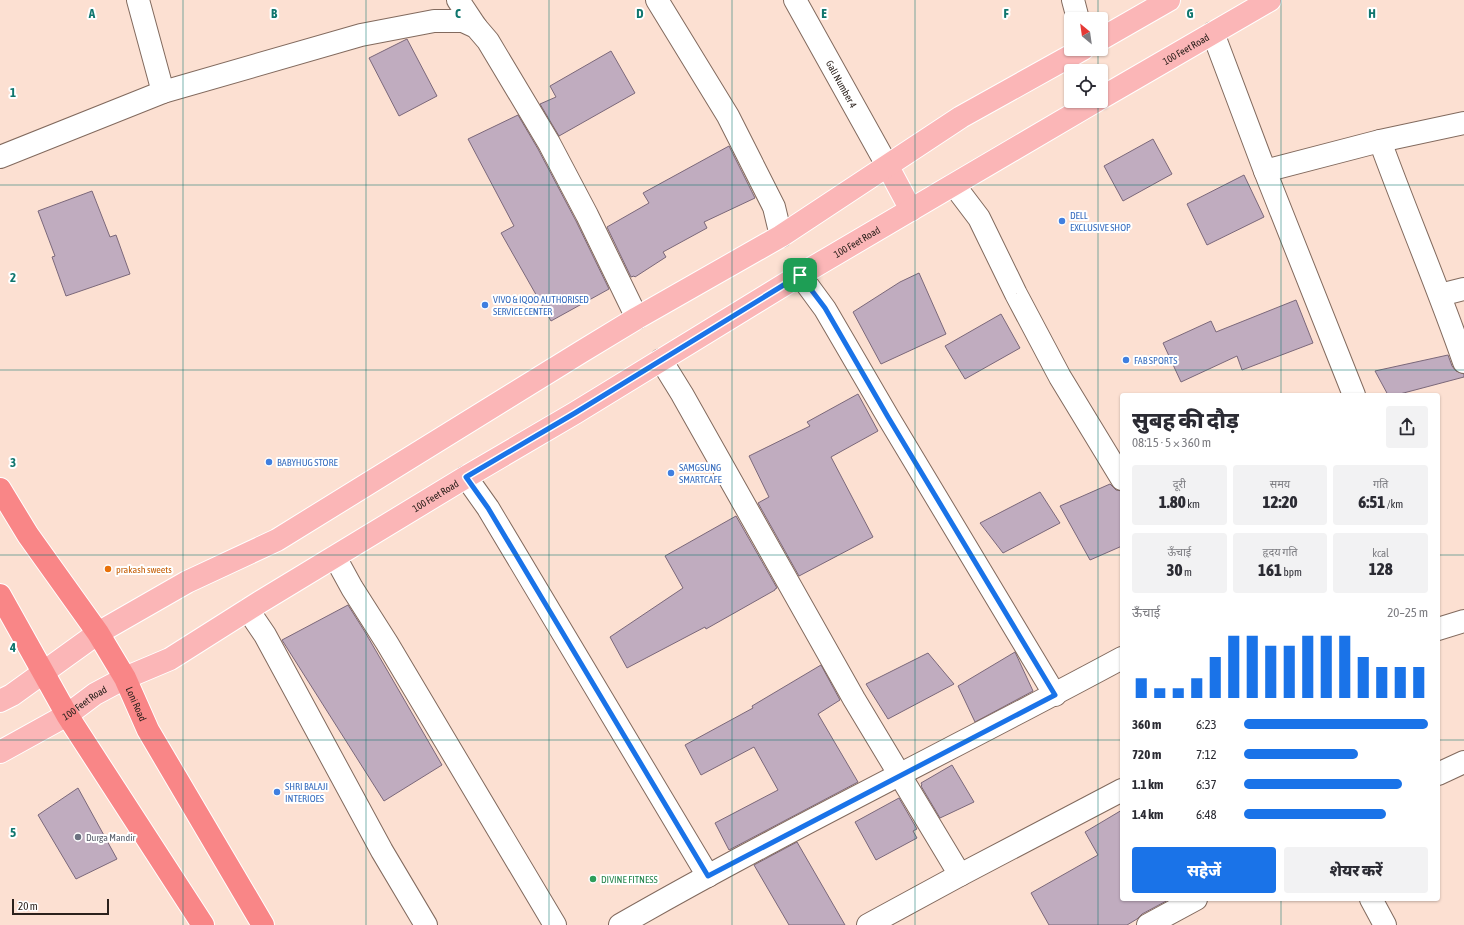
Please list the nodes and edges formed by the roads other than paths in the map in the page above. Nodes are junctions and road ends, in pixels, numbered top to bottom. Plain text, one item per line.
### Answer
1 (138, 0) edge
2 (458, 0) edge
3 (657, 0) edge
4 (795, 0) edge
5 (1074, 0) edge
6 (1169, 0) edge
7 (1270, 0) edge
8 (1077, 12) edge
9 (476, 27) junction
10 (1213, 33) junction
11 (1108, 35) edge
12 (1071, 56) edge
13 (163, 92) junction
14 (1108, 94) edge
15 (1084, 108) edge
16 (1464, 123) edge
17 (1380, 141) junction
18 (0, 157) edge
19 (888, 167) junction
20 (1265, 171) junction
21 (954, 184) junction
22 (911, 210) junction
23 (781, 236) junction
24 (800, 275) junction
25 (1464, 289) edge
26 (1440, 295) junction
27 (637, 318) junction
28 (661, 360) junction
29 (1464, 362) edge
30 (1353, 393) edge
31 (1120, 476) edge
32 (466, 477) junction
33 (0, 489) edge
34 (335, 557) junction
35 (0, 595) edge
36 (248, 610) junction
37 (1464, 621) edge
38 (1440, 628) edge
39 (98, 633) junction
40 (1120, 659) edge
41 (44, 673) junction
42 (125, 678) junction
43 (1055, 695) junction
44 (0, 701) edge
45 (67, 715) junction
46 (0, 752) edge
47 (1464, 762) edge
48 (1440, 773) edge
49 (900, 776) junction
50 (1120, 791) edge
51 (960, 874) junction
52 (708, 876) junction
53 (1194, 901) edge
54 (1372, 901) edge
55 (1181, 917) edge
56 (203, 925) edge
57 (263, 925) edge
58 (426, 925) edge
59 (555, 925) edge
60 (620, 925) edge
61 (868, 925) edge
62 (1148, 925) edge
63 (1385, 925) edge

1 - 13 street
2 - 9 street
3 - 23 street
4 - 19 street, Gali Number 4
5 - 8 street
6 - 11 main road
7 - 10 main road, 100 Feet Road
9 - 13 street
9 - 27 street
10 - 14 main road, 100 Feet Road
10 - 20 street
12 - 19 main road
13 - 18 street
15 - 21 main road, 100 Feet Road
16 - 17 street
17 - 20 street
17 - 26 street
19 - 22 main road
19 - 23 main road
20 - 30 street
21 - 22 main road, 100 Feet Road
21 - 31 street
22 - 24 main road, 100 Feet Road
23 - 27 main road
24 - 28 main road, 100 Feet Road
24 - 43 street
25 - 26 street
26 - 29 street
27 - 39 main road
28 - 32 main road, 100 Feet Road
28 - 49 street
32 - 34 main road, 100 Feet Road
32 - 52 street
33 - 39 highway, Loni Road
34 - 36 main road, 100 Feet Road
34 - 59 street
35 - 41 highway
36 - 42 main road, 100 Feet Road
36 - 58 street
37 - 38 street
39 - 41 main road
39 - 42 highway, Loni Road
40 - 43 street
41 - 44 main road
41 - 45 highway
42 - 45 main road, 100 Feet Road
42 - 57 highway, Loni Road
43 - 49 street
45 - 46 main road, 100 Feet Road
45 - 56 highway
47 - 48 street
49 - 51 street
49 - 52 street
50 - 51 street
51 - 61 street
52 - 60 street
53 - 55 street
54 - 63 street
55 - 62 street

